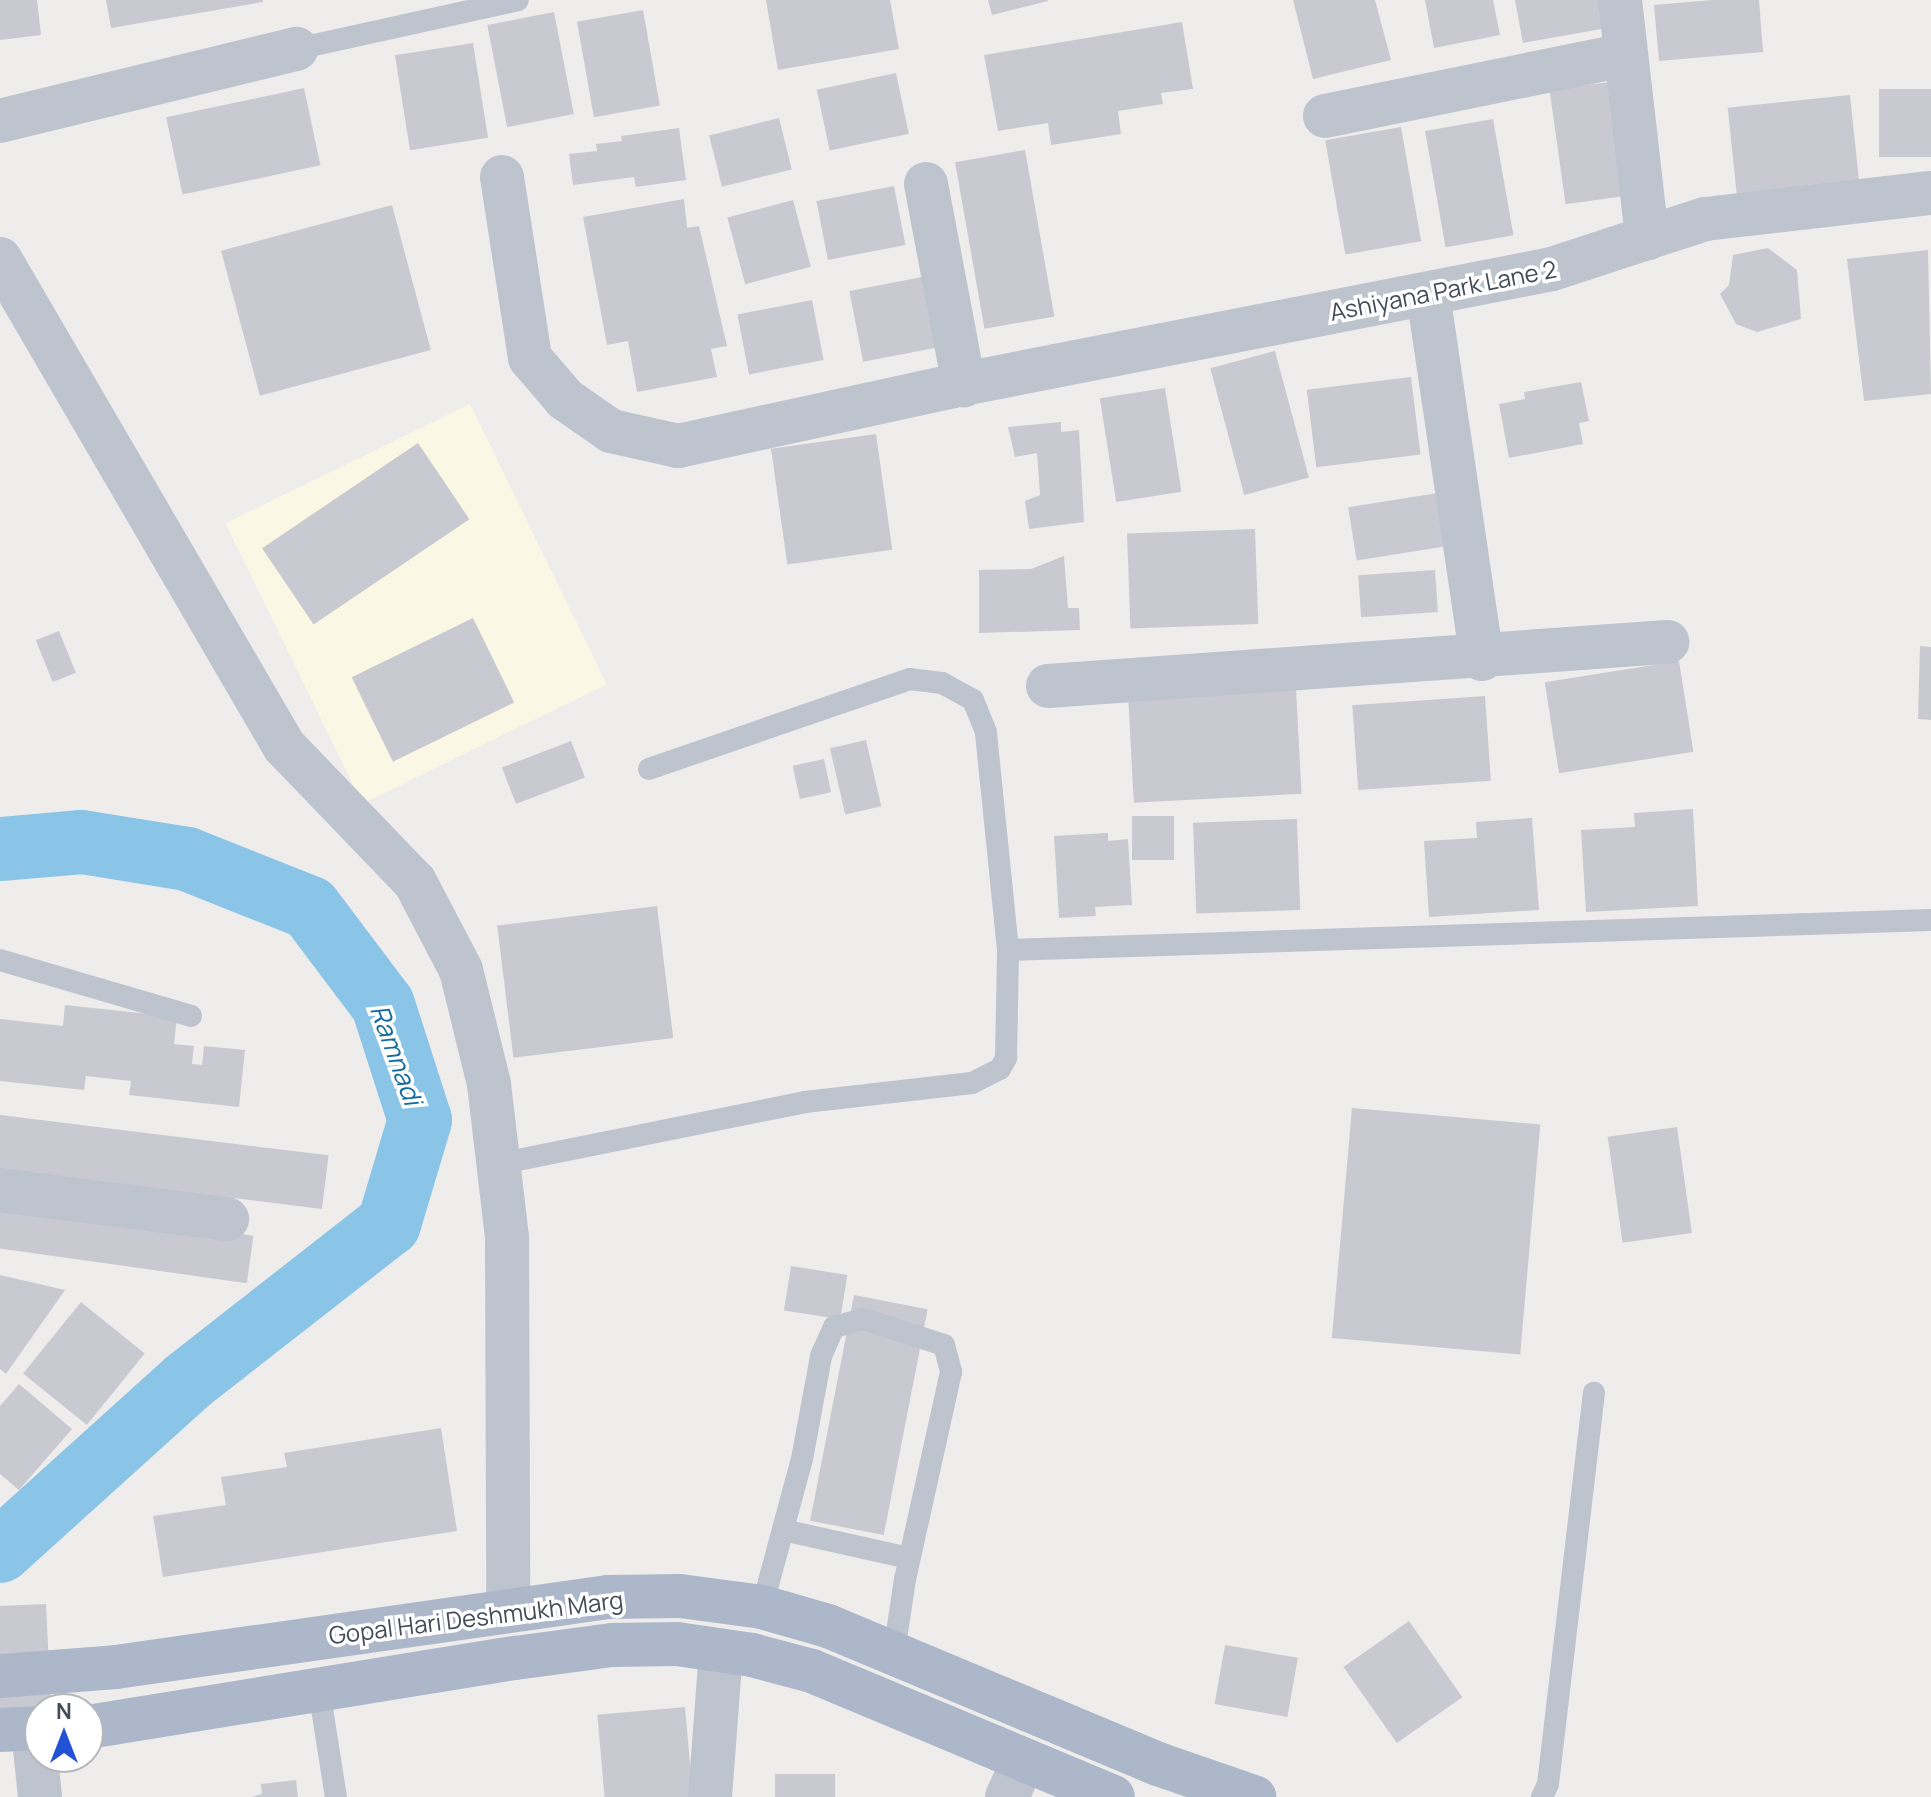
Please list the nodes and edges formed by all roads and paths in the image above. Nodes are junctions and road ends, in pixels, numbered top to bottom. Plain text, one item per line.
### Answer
1 (518, 0) edge
2 (1620, 0) edge
3 (296, 49) joint
4 (1626, 55) junction
5 (1325, 116) dead end
6 (0, 121) edge
7 (502, 177) dead end
8 (926, 184) dead end
9 (1931, 193) edge
10 (1647, 238) junction
11 (0, 259) edge
12 (1428, 294) junction
13 (958, 386) junction
14 (1667, 642) dead end
15 (1482, 659) junction
16 (1048, 686) dead end
17 (649, 769) dead end
18 (1931, 920) edge
19 (1008, 950) junction
20 (0, 960) edge
21 (191, 1016) dead end
22 (498, 1164) junction
23 (0, 1190) edge
24 (227, 1219) dead end
25 (1594, 1393) dead end
26 (783, 1530) junction
27 (909, 1558) junction
28 (762, 1607) junction
29 (508, 1610) junction
30 (721, 1650) junction
31 (894, 1653) junction
32 (9, 1676) edge
33 (959, 1680) junction
34 (319, 1690) junction
35 (104, 1724) edge
36 (938, 1725) junction
37 (34, 1773) edge
38 (1015, 1779) edge
39 (40, 1797) edge
40 (336, 1797) edge
41 (710, 1797) edge
42 (1113, 1797) edge
43 (1254, 1797) edge
44 (1542, 1797) edge

1 - 3 lane
2 - 4 street
3 - 6 street
4 - 5 street
4 - 10 street
7 - 13 street, Ashiyana Park Lane 2
8 - 13 street
9 - 10 street, Ashiyana Park Lane 2
10 - 12 street, Ashiyana Park Lane 2
11 - 22 street
12 - 13 street, Ashiyana Park Lane 2
12 - 15 street
14 - 15 street
15 - 16 street
17 - 19 lane
18 - 19 lane
19 - 22 lane
20 - 21 lane
22 - 29 street
23 - 24 street
25 - 44 lane
26 - 27 lane
26 - 27 lane
26 - 28 lane
27 - 31 lane
28 - 29 main road, Gopal Hari Deshmukh Marg
28 - 31 main road, Gopal Hari Deshmukh Marg
29 - 32 main road, Gopal Hari Deshmukh Marg
30 - 34 main road, Gopal Hari Deshmukh Marg
30 - 36 main road, Gopal Hari Deshmukh Marg
30 - 41 street
31 - 33 main road, Gopal Hari Deshmukh Marg
33 - 36 main road
33 - 43 main road, Gopal Hari Deshmukh Marg
34 - 35 main road, Gopal Hari Deshmukh Marg
34 - 40 lane
36 - 38 main road, Gopal Hari Deshmukh Marg
37 - 39 street
38 - 42 main road, Gopal Hari Deshmukh Marg

